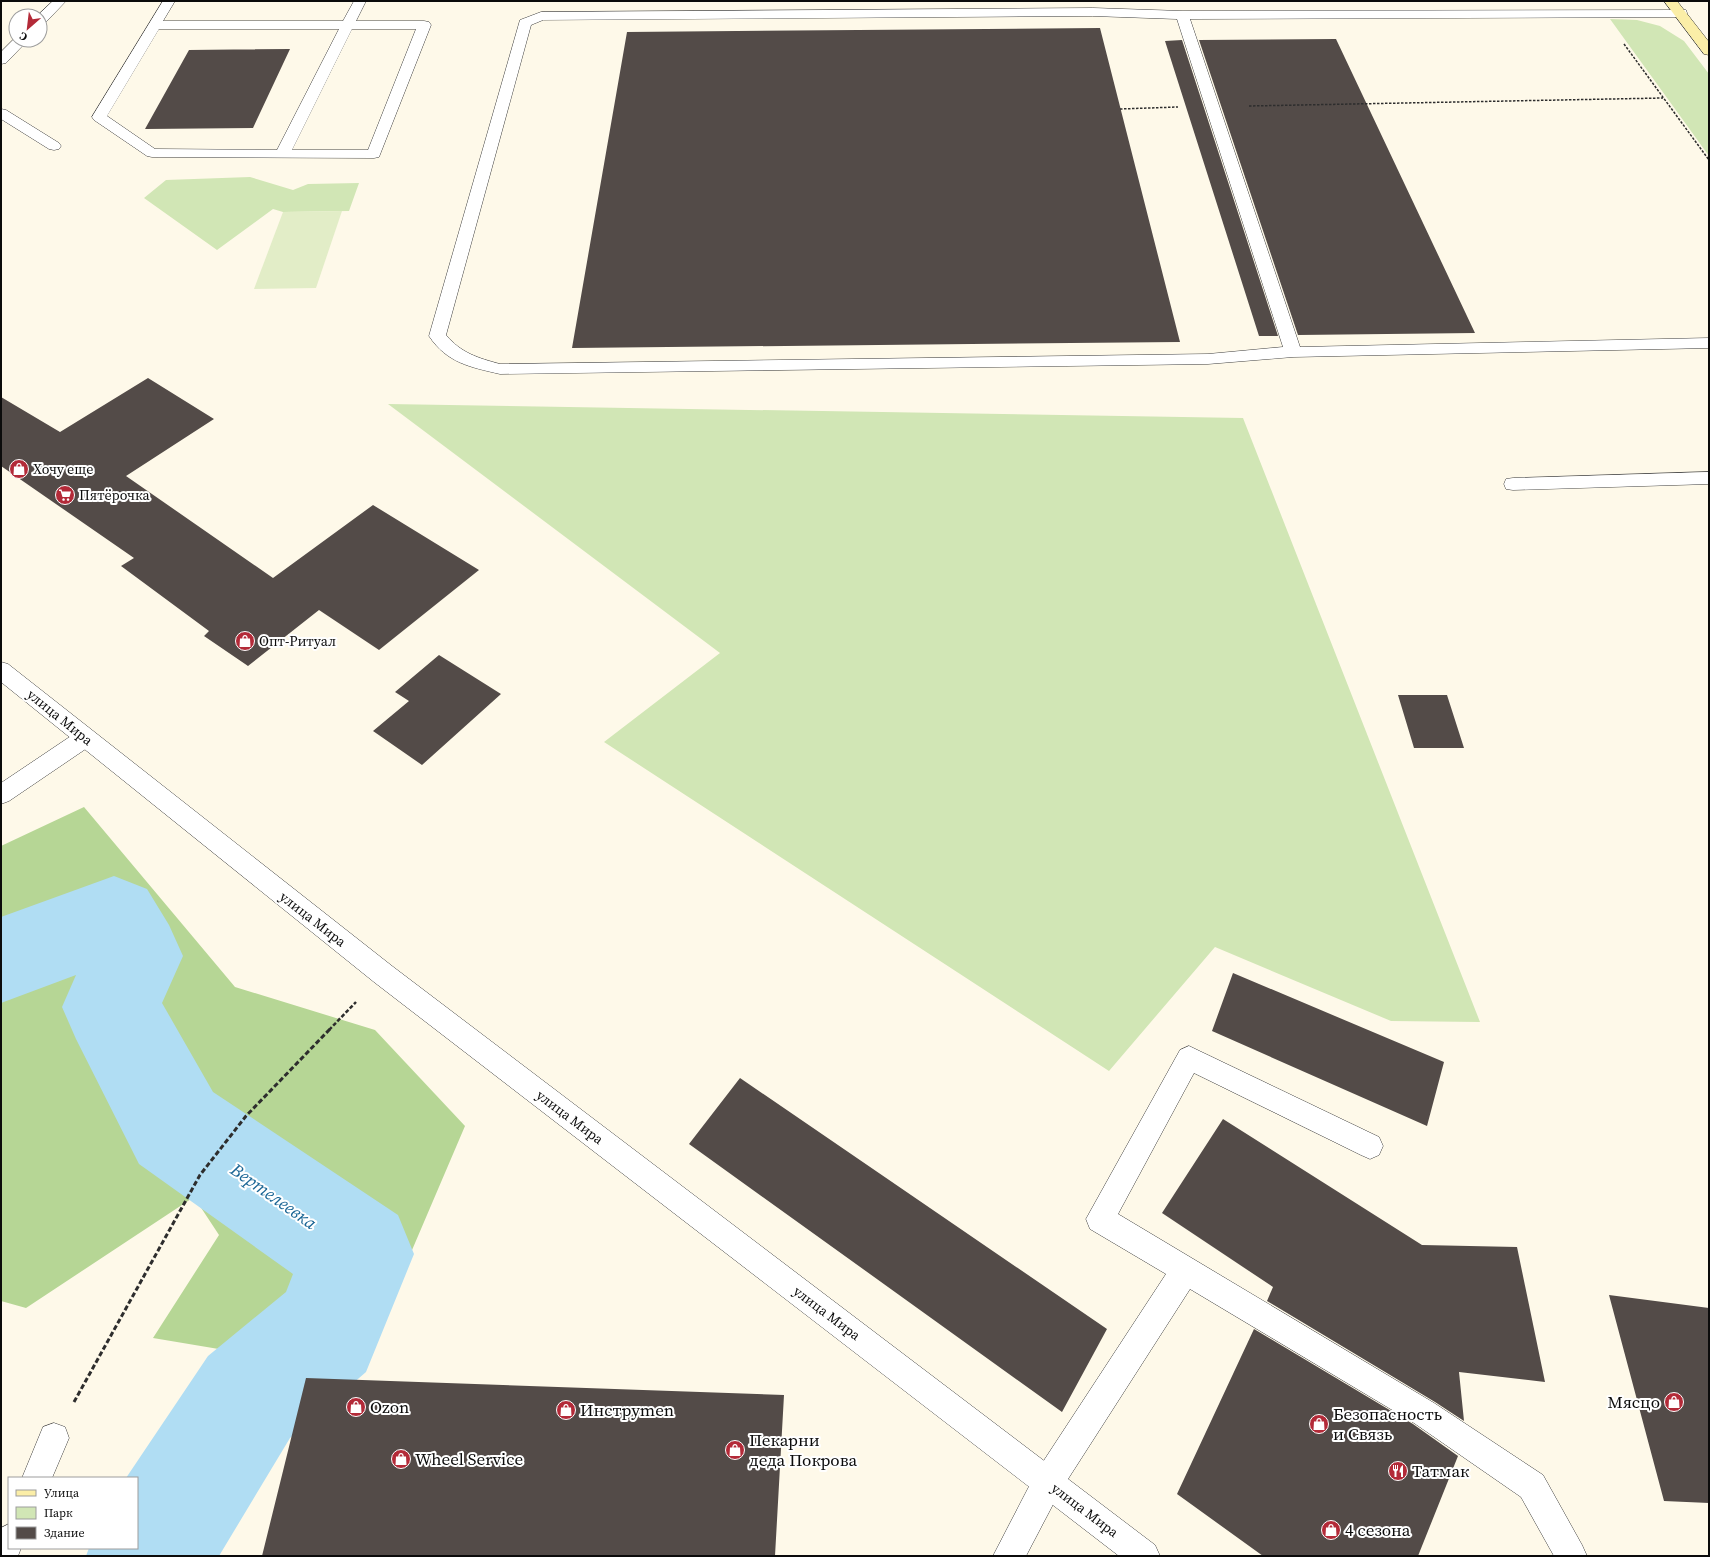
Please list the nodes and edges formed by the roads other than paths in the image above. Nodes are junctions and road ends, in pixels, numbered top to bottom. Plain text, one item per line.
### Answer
1 (60, 1) edge
2 (169, 1) edge
3 (360, 1) edge
4 (1670, 1) edge
5 (48, 12) edge
6 (1681, 13) junction
7 (1182, 15) junction
8 (154, 25) junction
9 (347, 25) junction
10 (13, 48) edge
11 (1709, 51) edge
12 (1, 60) edge
13 (1, 113) edge
14 (54, 146) dead end
15 (282, 154) junction
16 (1709, 344) edge
17 (1293, 352) junction
18 (1709, 478) edge
19 (1513, 484) dead end
20 (4, 677) edge
21 (85, 738) junction
22 (1, 795) edge
23 (1370, 1146) dead end
24 (1186, 1270) junction
25 (54, 1438) road end
26 (37, 1477) edge
27 (1048, 1482) junction
28 (8, 1542) edge
29 (2, 1556) edge
30 (1009, 1556) edge
31 (1144, 1556) edge
32 (1571, 1556) edge

1 - 5 street
2 - 8 street
3 - 9 street
4 - 6 street
6 - 7 street
6 - 11 street
7 - 17 street
7 - 17 street
8 - 9 street
8 - 15 street
9 - 15 street
9 - 15 street
10 - 12 street
13 - 14 street
16 - 17 street
18 - 19 street
20 - 21 street, улица Мира
21 - 22 street
21 - 27 street, улица Мира
23 - 24 street
24 - 27 street
24 - 32 street
25 - 26 street
27 - 30 street
27 - 31 street, улица Мира
28 - 29 street

